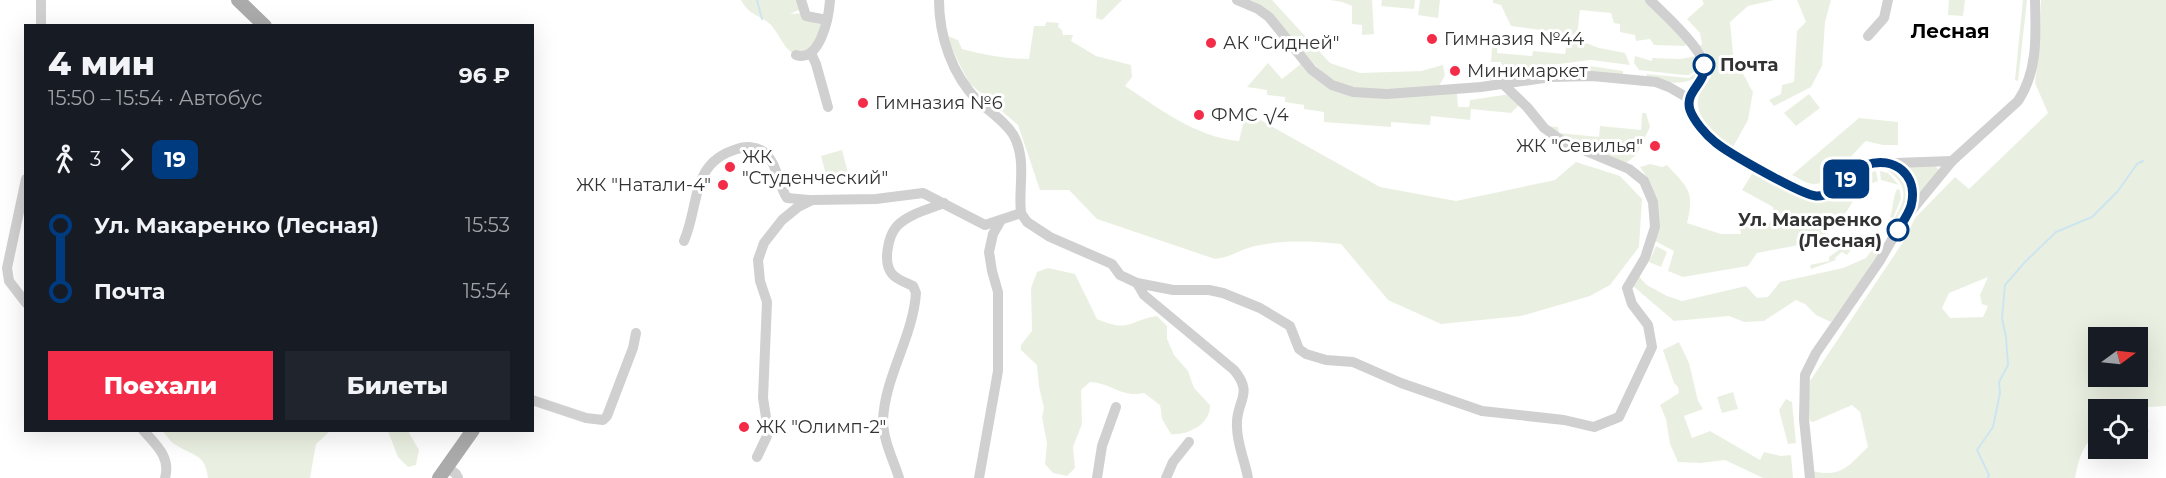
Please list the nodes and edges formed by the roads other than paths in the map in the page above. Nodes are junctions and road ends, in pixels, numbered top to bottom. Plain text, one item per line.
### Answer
1 (41, 0) edge
2 (238, 0) edge
3 (801, 0) edge
4 (830, 0) edge
5 (939, 0) edge
6 (1237, 0) edge
7 (1650, 0) edge
8 (1888, 0) edge
9 (2036, 0) edge
10 (827, 20) junction
11 (40, 24) edge
12 (263, 24) edge
13 (1868, 36) dead end
14 (811, 54) junction
15 (796, 55) dead end
16 (1504, 84) junction
17 (1688, 98) junction
18 (828, 107) dead end
19 (1952, 162) junction
20 (1891, 163) junction
21 (24, 188) edge
22 (812, 200) junction
23 (944, 203) junction
24 (1021, 213) junction
25 (1905, 218) junction
26 (1001, 220) junction
27 (684, 241) dead end
28 (1137, 283) junction
29 (24, 300) edge
30 (636, 333) dead end
31 (534, 401) edge
32 (1116, 407) dead end
33 (145, 432) edge
34 (472, 432) edge
35 (1189, 442) dead end
36 (758, 457) dead end
37 (443, 472) edge
38 (165, 478) edge
39 (458, 478) edge
40 (899, 478) edge
41 (979, 478) edge
42 (1097, 478) edge
43 (1166, 478) edge
44 (1248, 478) edge
45 (1810, 478) edge

1 - 11 street
2 - 12 main road
3 - 10 street
4 - 10 street
5 - 24 street
6 - 16 street
7 - 17 street
8 - 13 street
9 - 19 street
10 - 14 street
14 - 15 street
14 - 18 street
16 - 17 street
16 - 28 street
17 - 20 street
19 - 20 street
19 - 25 street
20 - 25 street
21 - 29 street
22 - 23 street
22 - 27 street
22 - 36 street
23 - 26 street
23 - 40 street
24 - 26 street
24 - 28 street
25 - 45 street
26 - 41 street
28 - 44 street
30 - 31 street
32 - 42 street
33 - 38 street
34 - 37 main road
35 - 43 street
37 - 39 street

